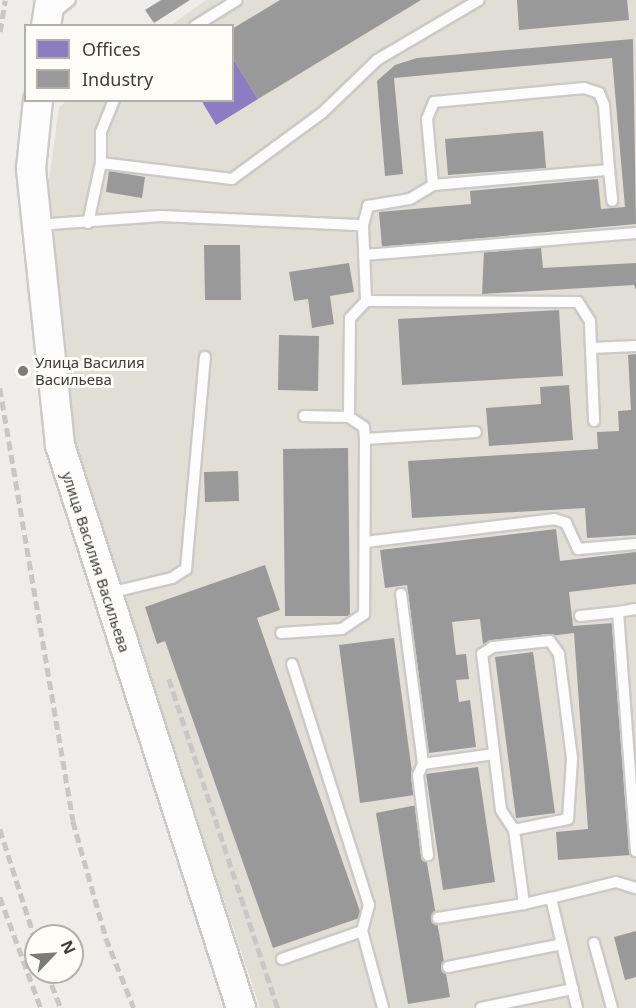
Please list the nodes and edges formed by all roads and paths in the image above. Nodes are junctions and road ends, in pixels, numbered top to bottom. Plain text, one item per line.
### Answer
1 (69, 0) edge
2 (237, 0) edge
3 (479, 0) edge
4 (48, 14) edge
5 (198, 24) edge
6 (38, 102) edge
7 (113, 102) edge
8 (100, 163) junction
9 (609, 170) junction
10 (433, 184) junction
11 (612, 201) dead end
12 (88, 223) junction
13 (34, 225) junction
14 (363, 225) junction
15 (636, 232) edge
16 (364, 255) junction
17 (366, 301) junction
18 (636, 346) edge
19 (591, 348) junction
20 (206, 357) dead end
21 (304, 416) dead end
22 (349, 417) junction
23 (594, 421) dead end
24 (476, 432) dead end
25 (365, 439) junction
26 (365, 542) junction
27 (636, 544) edge
28 (106, 594) junction
29 (401, 594) dead end
30 (636, 609) edge
31 (618, 612) junction
32 (580, 616) dead end
33 (281, 633) dead end
34 (292, 664) dead end
35 (494, 754) junction
36 (423, 764) junction
37 (514, 830) junction
38 (636, 851) edge
39 (428, 855) dead end
40 (636, 888) edge
41 (551, 898) junction
42 (524, 904) junction
43 (438, 918) dead end
44 (362, 931) junction
45 (594, 943) dead end
46 (562, 944) junction
47 (282, 959) dead end
48 (448, 968) dead end
49 (573, 989) junction
50 (241, 1008) edge
51 (383, 1008) edge
52 (481, 1008) edge
53 (577, 1008) edge
54 (612, 1008) edge

1 - 4 lane
2 - 5 lane
3 - 8 lane
6 - 13 main road, улица Василия Васильева
7 - 8 lane
8 - 12 lane
9 - 10 lane
9 - 10 lane
9 - 11 lane
10 - 14 lane
12 - 13 lane
12 - 14 lane
13 - 28 main road, улица Василия Васильева
14 - 16 lane
15 - 16 lane
16 - 17 lane
17 - 19 lane
17 - 22 lane
18 - 19 lane
19 - 23 lane
20 - 28 lane
21 - 22 lane
22 - 25 lane
24 - 25 lane
25 - 26 lane
26 - 27 lane
26 - 33 lane
28 - 50 main road, улица Василия Васильева
29 - 36 lane
30 - 31 lane
31 - 32 lane
31 - 38 lane
34 - 44 lane
35 - 36 lane
35 - 37 lane
35 - 37 lane
36 - 39 lane
37 - 42 lane
40 - 41 lane
41 - 42 lane
41 - 46 lane
42 - 43 lane
44 - 47 lane
44 - 51 lane
45 - 54 lane
46 - 48 lane
46 - 49 lane
49 - 52 lane
49 - 53 lane

